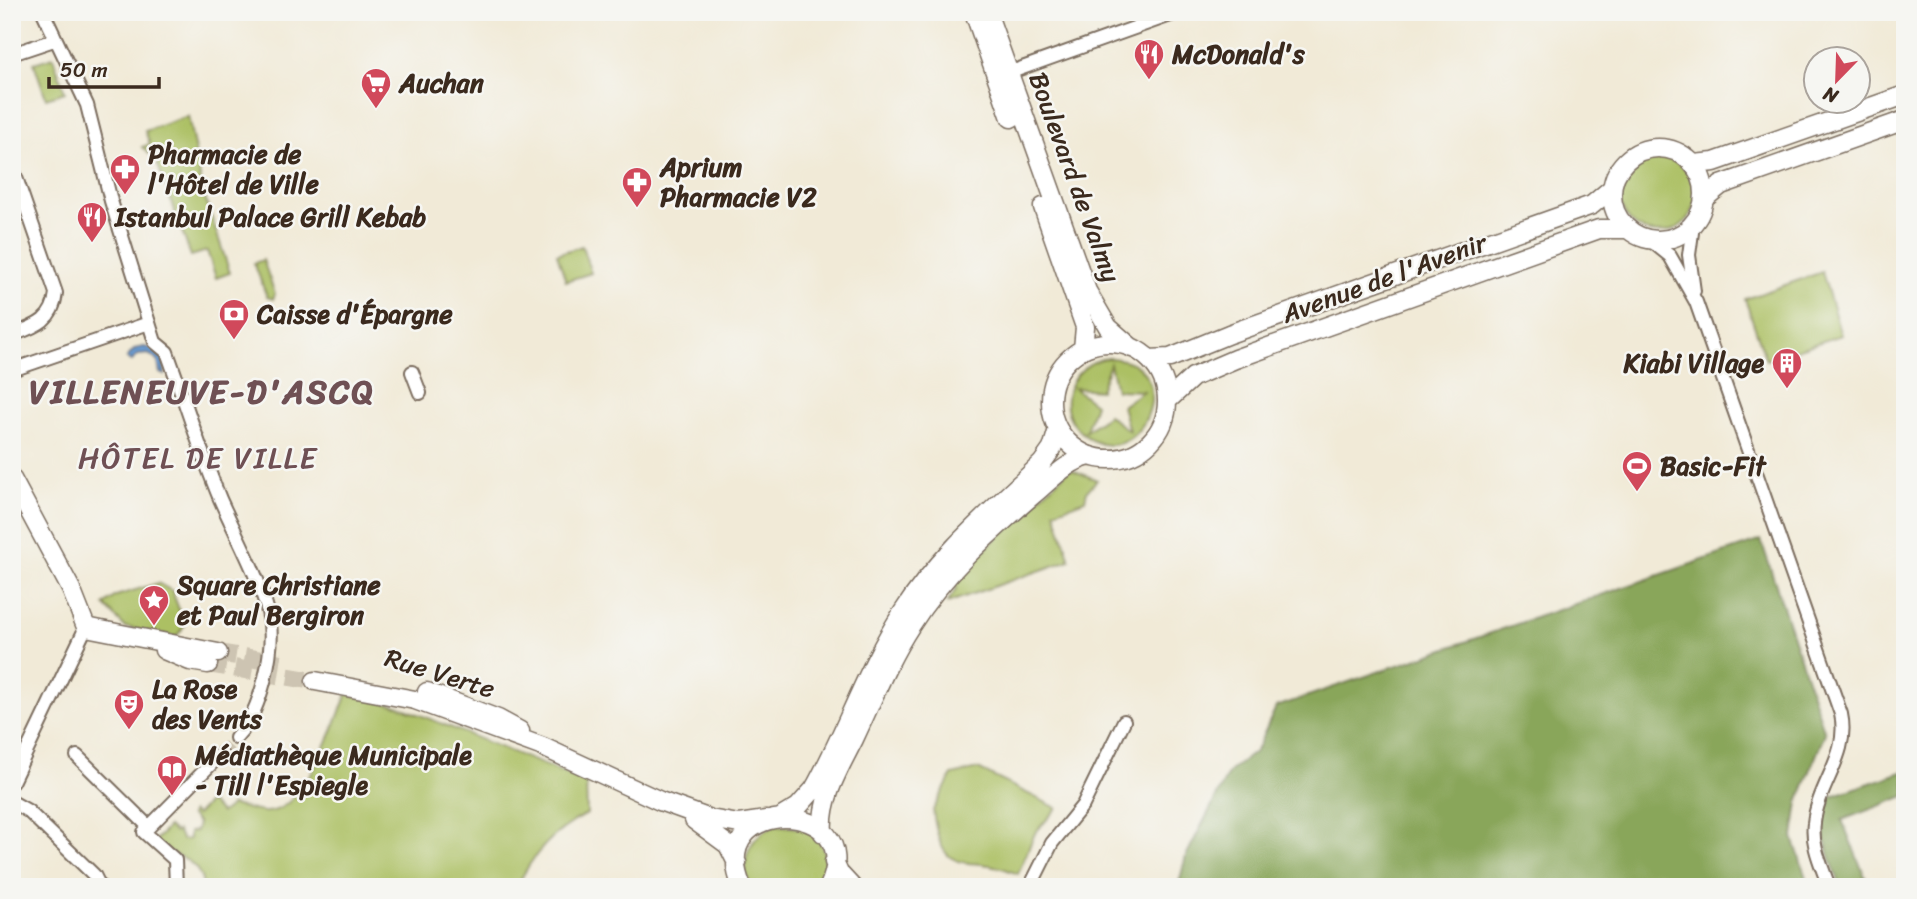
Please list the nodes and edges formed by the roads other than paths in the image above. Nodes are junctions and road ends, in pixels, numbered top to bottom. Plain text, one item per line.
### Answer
1 (43, 12) edge
2 (974, 12) edge
3 (987, 12) edge
4 (1179, 12) edge
5 (54, 40) junction
6 (12, 54) edge
7 (1009, 73) junction
8 (1905, 95) edge
9 (1905, 120) edge
10 (1694, 164) junction
11 (12, 166) edge
12 (1612, 188) junction
13 (1704, 198) junction
14 (1693, 225) junction
15 (1628, 229) junction
16 (1650, 239) junction
17 (1696, 302) junction
18 (149, 323) junction
19 (12, 335) edge
20 (1132, 348) junction
21 (1083, 349) junction
22 (1149, 359) junction
23 (12, 370) edge
24 (412, 372) dead end
25 (420, 393) dead end
26 (1167, 401) junction
27 (1058, 429) junction
28 (1090, 456) junction
29 (12, 479) edge
30 (86, 627) junction
31 (213, 658) tunnel mouth
32 (313, 674) tunnel mouth
33 (1124, 721) dead end
34 (236, 738) tunnel mouth
35 (221, 754) tunnel mouth
36 (77, 756) dead end
37 (12, 782) edge
38 (660, 801) junction
39 (12, 802) edge
40 (775, 818) junction
41 (149, 827) junction
42 (823, 833) junction
43 (834, 861) junction
44 (737, 863) junction
45 (178, 885) edge
46 (100, 887) edge
47 (742, 887) edge
48 (829, 887) edge
49 (852, 887) edge
50 (1030, 887) edge
51 (1829, 887) edge

1 - 5 street
2 - 21 main road, Boulevard de Valmy
3 - 7 main road, Boulevard de Valmy
4 - 7 street
5 - 6 street
5 - 18 street
7 - 20 main road, Boulevard de Valmy
8 - 10 main road
9 - 13 main road
10 - 12 main road
10 - 13 main road
11 - 19 street
12 - 15 main road
12 - 22 main road, Avenue de l'Avenir
13 - 14 main road
14 - 16 main road
14 - 17 street
15 - 16 main road
15 - 26 main road, Avenue de l'Avenir
16 - 17 street
17 - 51 street
18 - 23 street
18 - 34 street
20 - 21 main road
20 - 22 main road
21 - 27 main road
22 - 26 main road
24 - 25 street
26 - 28 main road
27 - 28 main road
27 - 40 main road
28 - 42 main road
29 - 30 main road
30 - 31 main road
30 - 37 street
32 - 38 main road, Rue Verte
33 - 50 street
35 - 41 street
36 - 41 street
38 - 40 main road, Rue Verte
38 - 44 main road, Rue Verte
39 - 46 street
40 - 42 main road
40 - 44 main road
41 - 45 street
42 - 43 main road
43 - 48 main road
43 - 49 main road
44 - 47 main road

